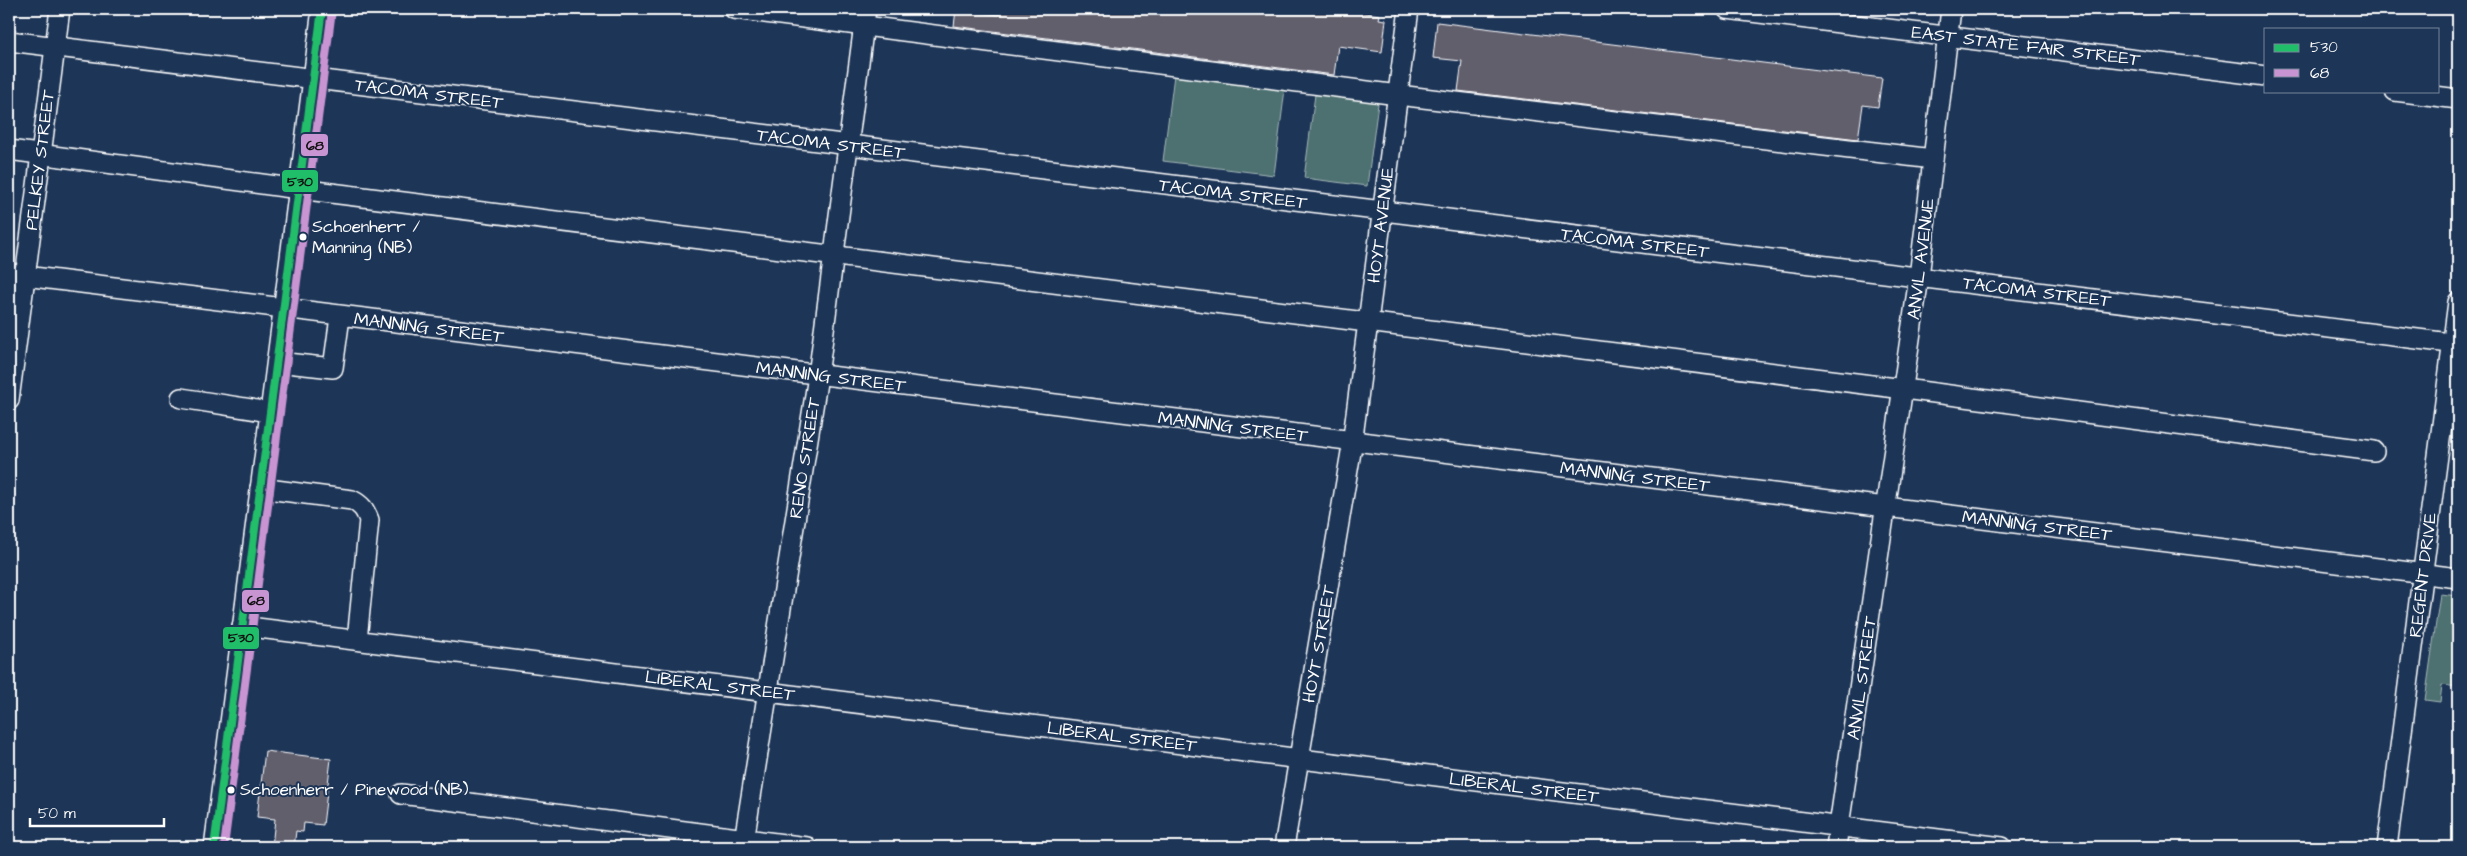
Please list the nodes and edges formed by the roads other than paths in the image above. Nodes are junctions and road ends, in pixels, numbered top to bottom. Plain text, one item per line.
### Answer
1 (60, 9) edge
2 (322, 9) edge
3 (734, 9) edge
4 (1409, 9) edge
5 (1727, 9) edge
6 (1951, 9) edge
7 (865, 17) edge
8 (1947, 37) junction
9 (9, 41) edge
10 (55, 46) junction
11 (2264, 76) edge
12 (313, 80) junction
13 (2403, 92) edge
14 (1398, 95) junction
15 (2458, 99) edge
16 (848, 146) junction
17 (9, 150) edge
18 (41, 155) junction
19 (1933, 159) junction
20 (299, 189) junction
21 (1383, 212) junction
22 (834, 255) junction
23 (17, 275) edge
24 (1919, 277) junction
25 (2458, 302) edge
26 (283, 310) junction
27 (340, 317) junction
28 (1368, 321) junction
29 (2456, 344) edge
30 (277, 362) junction
31 (818, 376) junction
32 (1904, 389) junction
33 (181, 398) dead end
34 (9, 400) edge
35 (270, 412) junction
36 (1352, 442) junction
37 (2374, 451) dead end
38 (260, 488) junction
39 (1887, 508) junction
40 (2424, 573) junction
41 (2458, 578) edge
42 (242, 626) junction
43 (357, 640) junction
44 (768, 692) junction
45 (1299, 759) junction
46 (401, 794) dead end
47 (1839, 827) junction
48 (744, 844) edge
49 (214, 847) edge
50 (808, 847) edge
51 (1284, 847) edge
52 (1836, 847) edge
53 (2002, 847) edge
54 (2387, 847) edge

1 - 10 street, PELKEY STREET
2 - 12 street
3 - 7 street
4 - 14 street, HOYT AVENUE
5 - 8 street, EAST STATE FAIR STREET
6 - 8 street, ANVIL AVENUE
7 - 14 street
7 - 16 street, RENO STREET
8 - 11 street, EAST STATE FAIR STREET
8 - 19 street, ANVIL AVENUE
9 - 10 street, TACOMA STREET
10 - 12 street, TACOMA STREET
10 - 18 street, PELKEY STREET
12 - 16 street, TACOMA STREET
12 - 20 street
13 - 15 street
14 - 19 street
14 - 21 street, HOYT AVENUE
16 - 21 street, TACOMA STREET
16 - 22 street, RENO STREET
17 - 18 street
18 - 20 street
18 - 23 street, PELKEY STREET
19 - 24 street, ANVIL AVENUE
20 - 22 street
20 - 26 street
21 - 24 street, TACOMA STREET
21 - 28 street, HOYT AVENUE
22 - 28 street
22 - 31 street, RENO STREET
23 - 26 street, MANNING STREET
23 - 34 street, PELKEY STREET
24 - 29 street, TACOMA STREET
24 - 32 street, ANVIL AVENUE
25 - 29 street, REGENT DRIVE
26 - 27 street, MANNING STREET
26 - 30 street
27 - 30 street
27 - 31 street, MANNING STREET
28 - 32 street
28 - 36 street, HOYT AVENUE
29 - 40 street, REGENT DRIVE
30 - 35 street
31 - 36 street, MANNING STREET
31 - 44 street, RENO STREET
32 - 37 street
32 - 39 street, ANVIL AVENUE
33 - 35 street
35 - 38 street
36 - 39 street, MANNING STREET
36 - 45 street, HOYT STREET
38 - 42 street
38 - 43 street
39 - 40 street, MANNING STREET
39 - 47 street, ANVIL STREET
40 - 41 street, MANNING STREET
40 - 54 street, REGENT DRIVE
42 - 43 street, LIBERAL STREET
42 - 49 street
43 - 44 street, LIBERAL STREET
44 - 45 street, LIBERAL STREET
44 - 48 street, RENO STREET
45 - 47 street, LIBERAL STREET
45 - 51 street, HOYT STREET
46 - 48 street
47 - 52 street, ANVIL STREET
47 - 53 street, LIBERAL STREET
48 - 50 street

